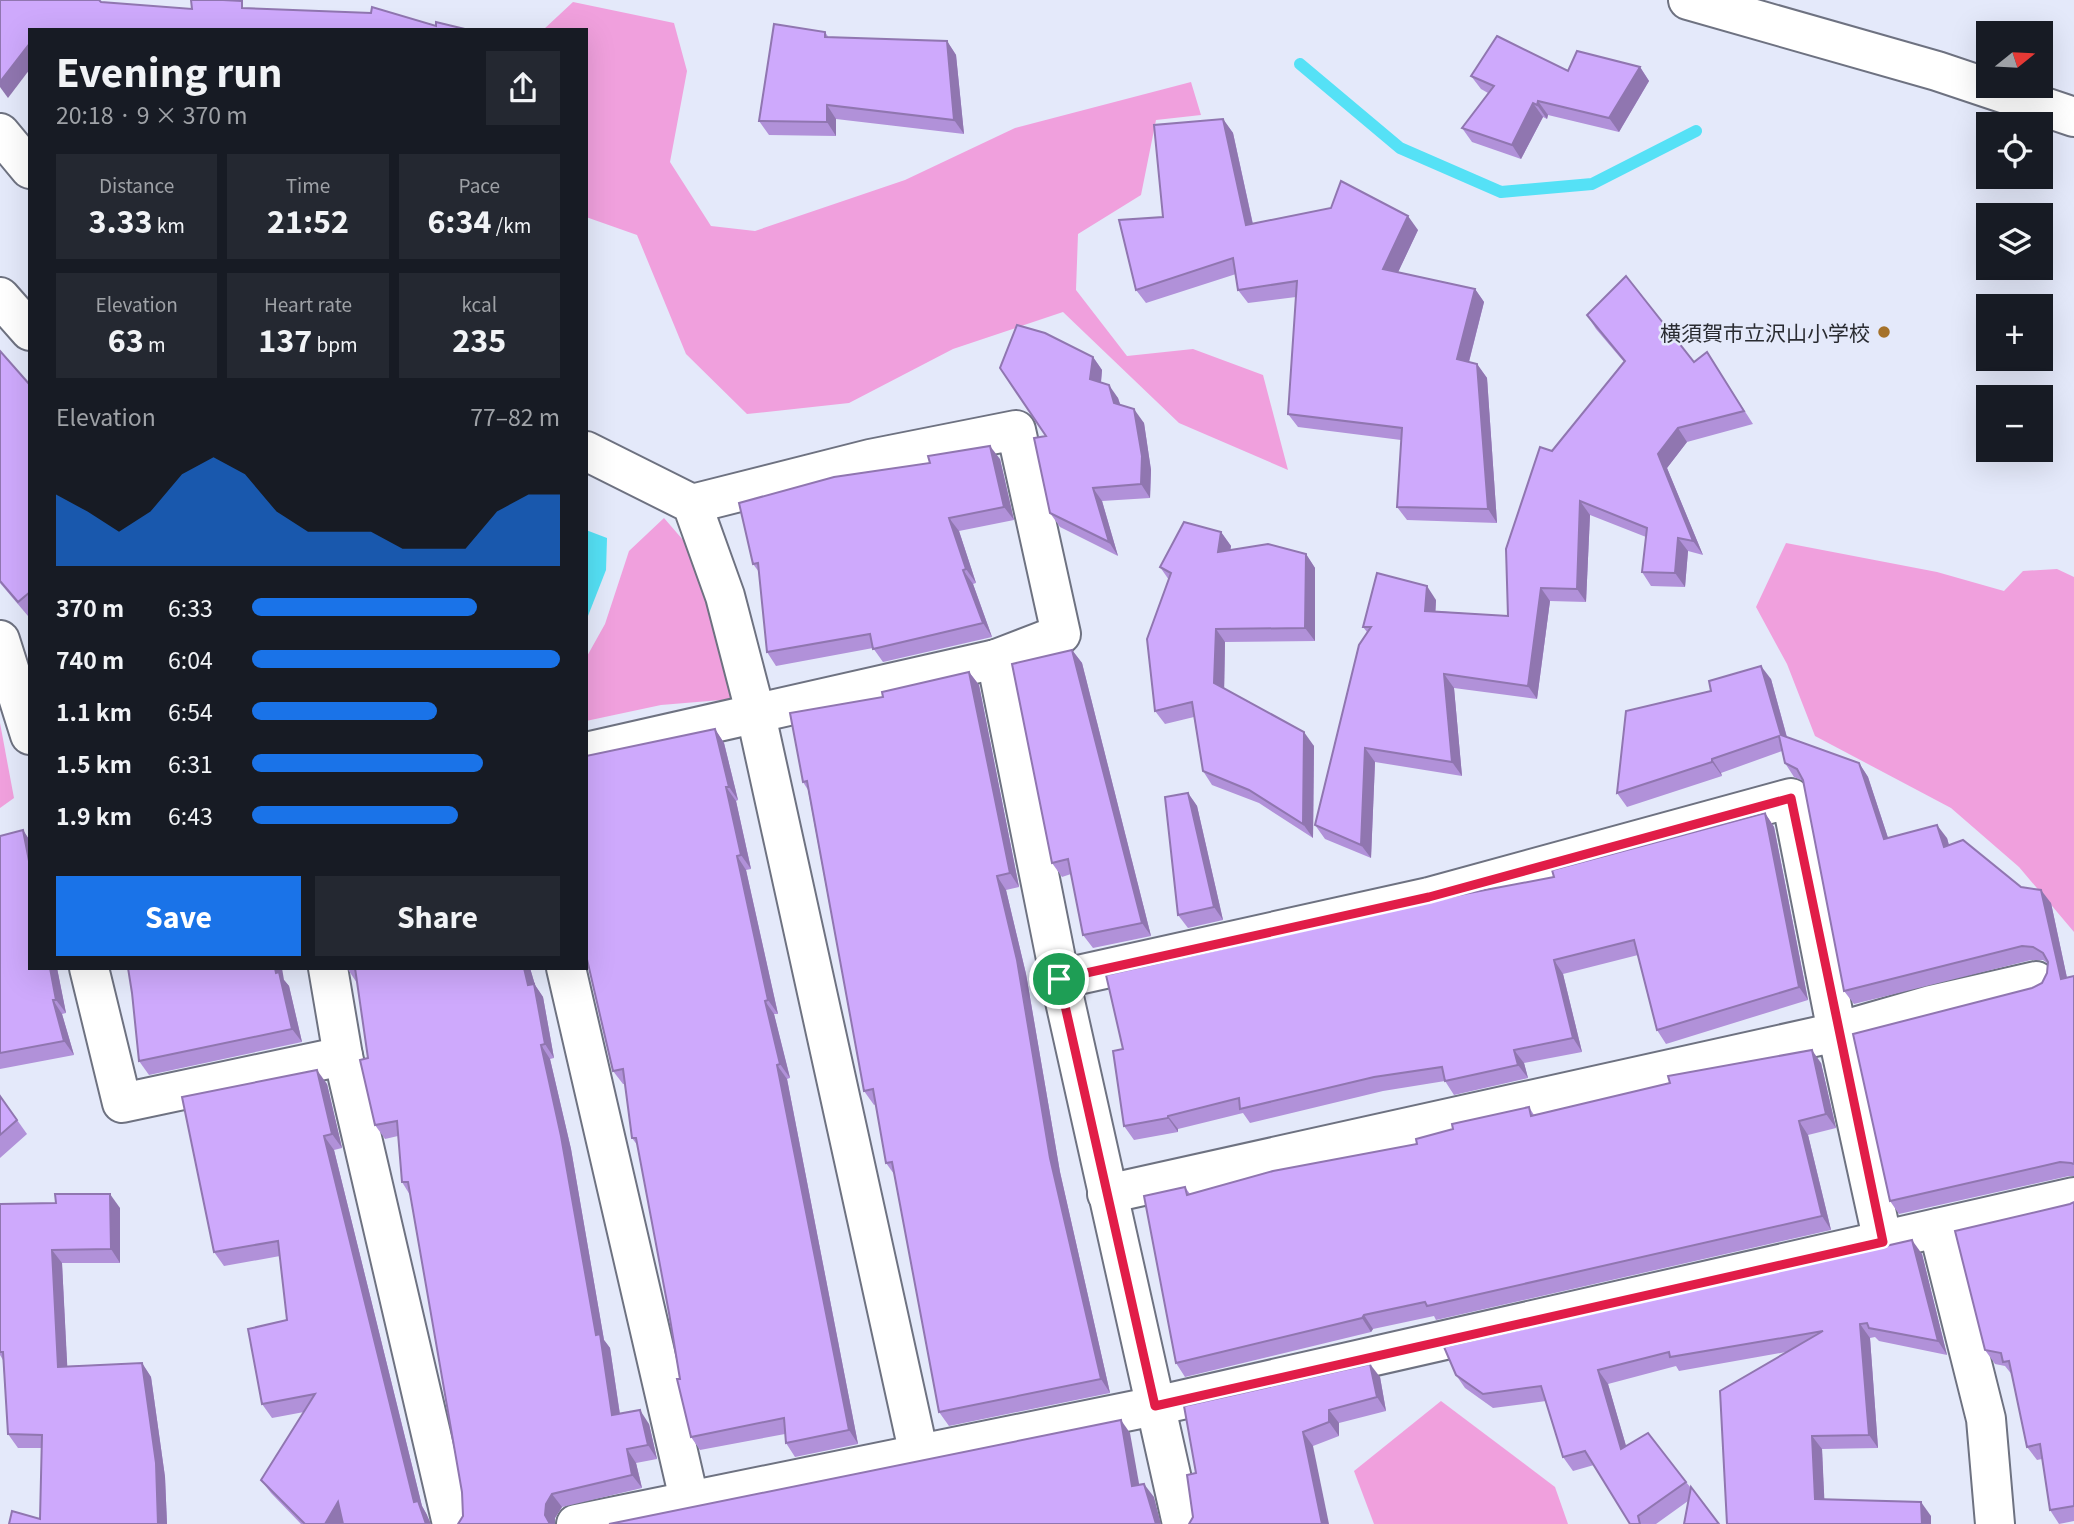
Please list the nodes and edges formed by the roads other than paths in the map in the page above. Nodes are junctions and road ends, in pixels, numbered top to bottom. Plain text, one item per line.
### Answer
1 (1688, 0) edge
2 (2074, 117) edge
3 (0, 133) edge
4 (28, 167) edge
5 (0, 297) edge
6 (28, 329) edge
7 (588, 452) edge
8 (692, 504) junction
9 (11, 638) edge
10 (996, 659) junction
11 (756, 715) junction
12 (28, 725) edge
13 (588, 752) edge
14 (89, 970) edge
15 (328, 970) edge
16 (566, 970) edge
17 (1059, 979) junction
18 (2036, 981) dead end
19 (1837, 1032) junction
20 (343, 1056) junction
21 (1107, 1194) junction
22 (2074, 1196) edge
23 (1938, 1228) junction
24 (1883, 1242) junction
25 (1155, 1406) junction
26 (919, 1455) junction
27 (689, 1499) junction
28 (452, 1524) edge
29 (576, 1524) edge
30 (1182, 1524) edge
31 (1995, 1524) edge

1 - 2 street
3 - 4 street
5 - 6 street
7 - 8 street
8 - 10 street
8 - 11 street
9 - 12 street
10 - 11 street
10 - 17 street
11 - 13 street
11 - 26 street
14 - 20 street
15 - 20 street
16 - 27 street
17 - 19 street
17 - 21 street
18 - 19 street
19 - 21 street
19 - 24 street
20 - 28 street
21 - 25 street
22 - 23 street
23 - 24 street
23 - 31 street
24 - 25 street
25 - 26 street
25 - 30 street
26 - 27 street
27 - 29 street

